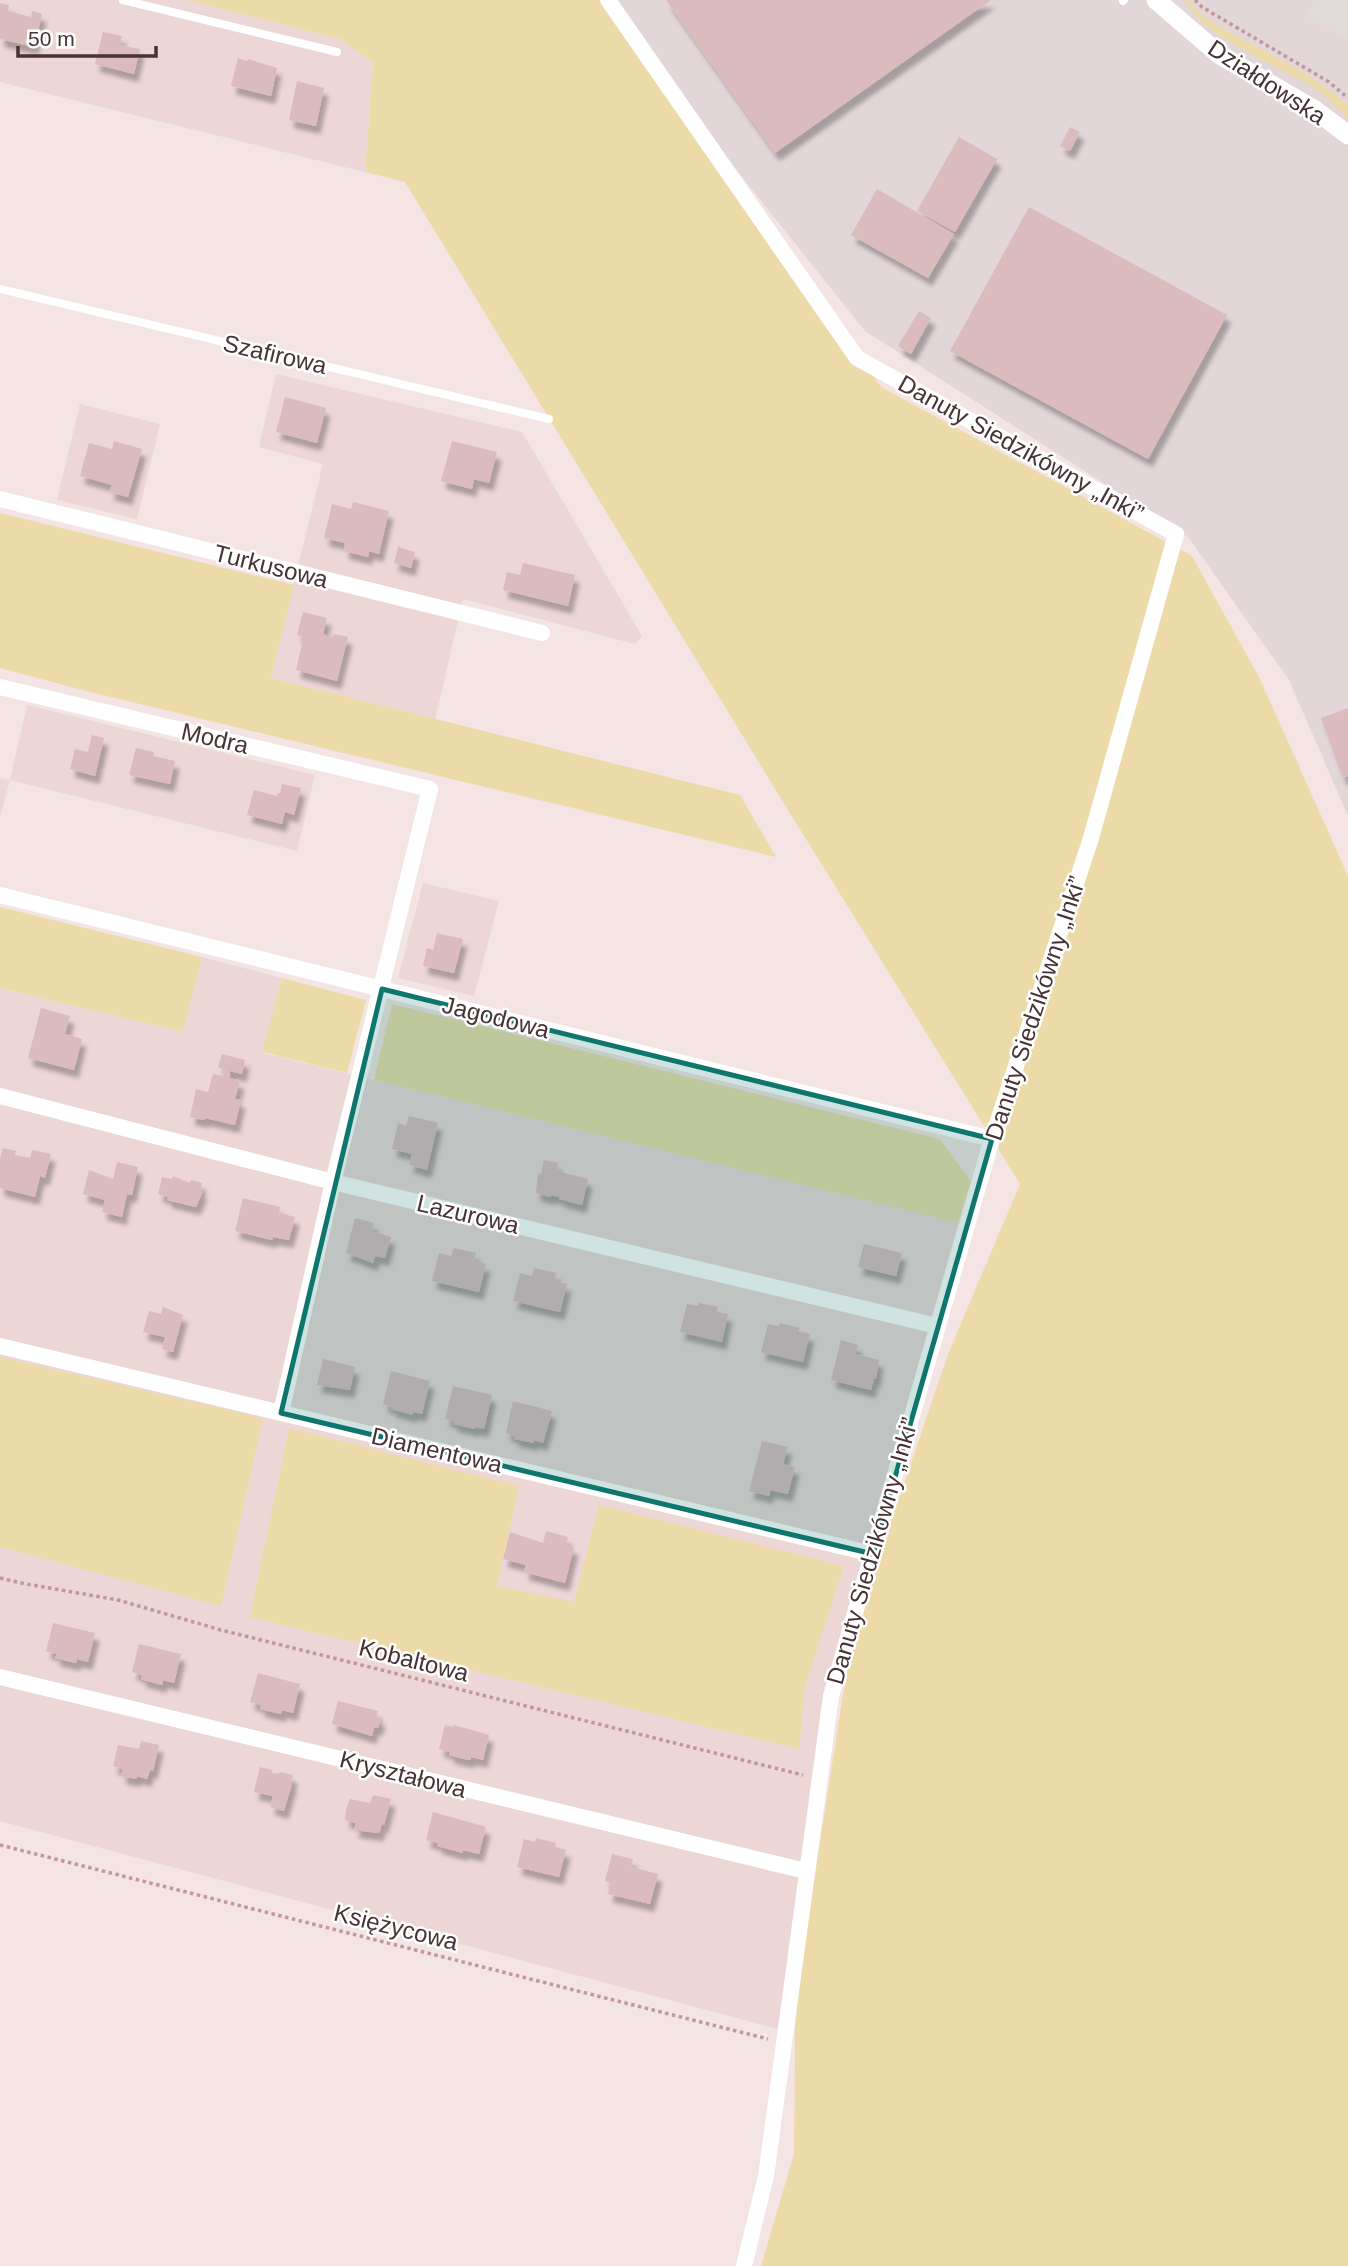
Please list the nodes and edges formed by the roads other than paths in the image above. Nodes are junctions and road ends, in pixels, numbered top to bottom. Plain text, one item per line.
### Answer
1 (123, 0) edge
2 (608, 0) edge
3 (1156, 0) edge
4 (337, 52) dead end
5 (1348, 135) edge
6 (0, 289) edge
7 (549, 419) dead end
8 (0, 499) edge
9 (542, 633) dead end
10 (0, 687) edge
11 (0, 895) edge
12 (382, 989) junction
13 (0, 1096) edge
14 (992, 1139) junction
15 (333, 1182) junction
16 (937, 1326) junction
17 (0, 1346) edge
18 (281, 1413) junction
19 (873, 1554) junction
20 (0, 1677) edge
21 (806, 1871) junction
22 (744, 2266) edge

1 - 4 lane
2 - 14 street, Danuty Siedzikówny „Inki”
3 - 5 street, Działdowska
6 - 7 lane, Szafirowa
8 - 9 street, Turkusowa
10 - 12 street, Modra
11 - 12 street, Jagodowa
12 - 14 street, Jagodowa
12 - 15 street
13 - 15 street, Lazurowa
14 - 16 street, Danuty Siedzikówny „Inki”
15 - 16 street, Lazurowa
15 - 18 street
16 - 19 street, Danuty Siedzikówny „Inki”
17 - 18 street, Diamentowa
18 - 19 street, Diamentowa
19 - 21 street, Danuty Siedzikówny „Inki”
20 - 21 street, Kryształowa
21 - 22 street, Danuty Siedzikówny „Inki”

